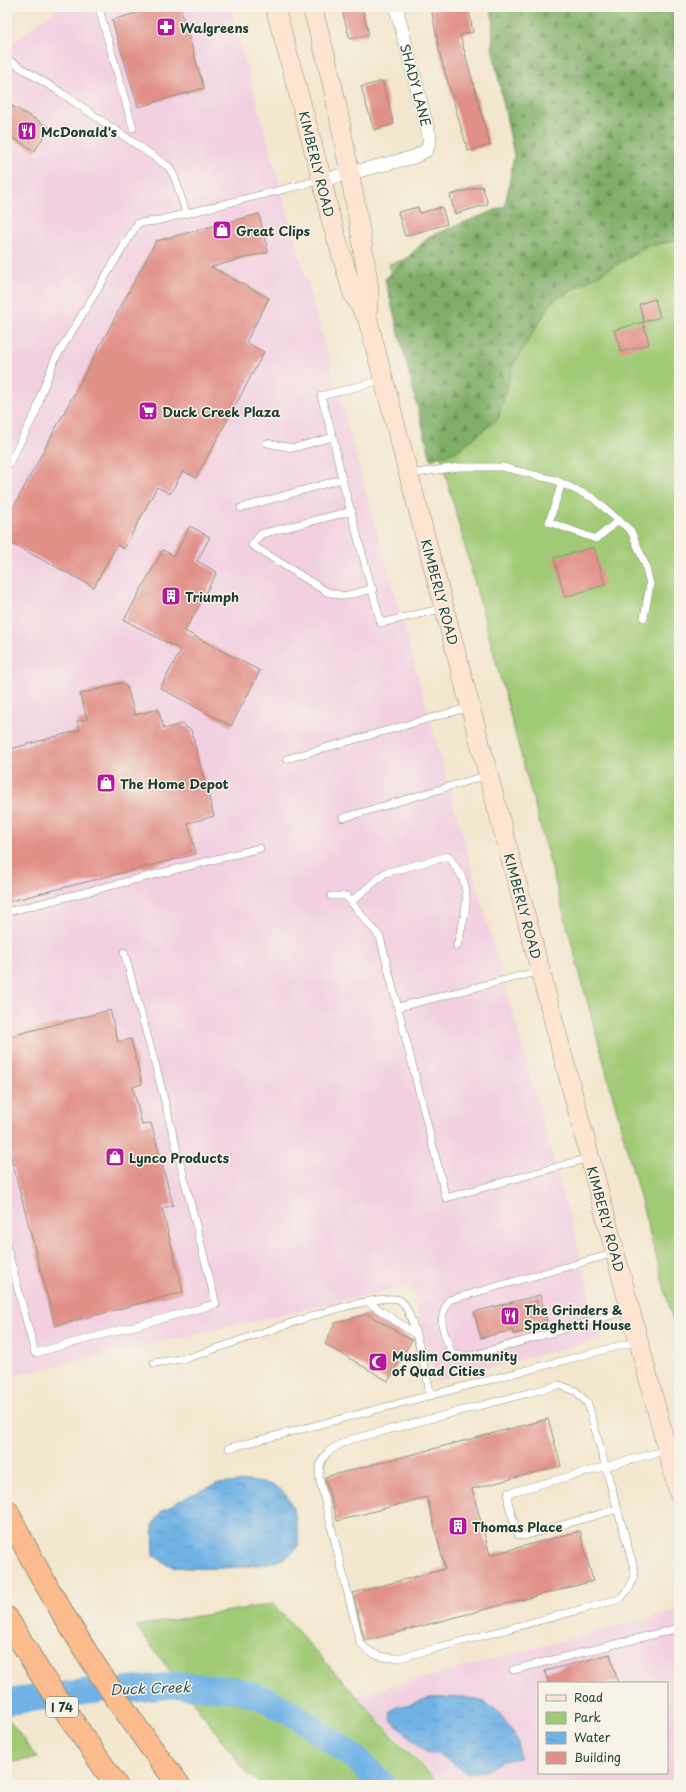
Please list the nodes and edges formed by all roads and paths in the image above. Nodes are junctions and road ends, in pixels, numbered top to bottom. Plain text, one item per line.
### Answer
1 (275, 7) edge
2 (312, 7) edge
3 (396, 7) edge
4 (100, 12) dead end
5 (7, 59) edge
6 (133, 128) dead end
7 (350, 173) junction
8 (322, 180) junction
9 (186, 213) junction
10 (367, 317) junction
11 (384, 379) junction
12 (333, 437) junction
13 (267, 443) dead end
14 (7, 467) edge
15 (409, 474) junction
16 (342, 479) junction
17 (562, 483) junction
18 (241, 508) dead end
19 (352, 511) junction
20 (619, 520) junction
21 (373, 589) junction
22 (445, 608) junction
23 (644, 618) dead end
24 (470, 707) junction
25 (286, 759) dead end
26 (488, 775) junction
27 (343, 818) dead end
28 (260, 848) dead end
29 (331, 896) dead end
30 (351, 902) junction
31 (7, 912) edge
32 (457, 946) dead end
33 (124, 952) dead end
34 (540, 971) junction
35 (399, 1007) junction
36 (589, 1158) junction
37 (7, 1248) edge
38 (615, 1253) junction
39 (368, 1302) junction
40 (630, 1310) junction
41 (415, 1334) junction
42 (638, 1341) junction
43 (154, 1363) dead end
44 (431, 1396) junction
45 (229, 1448) dead end
46 (667, 1450) junction
47 (606, 1465) junction
48 (679, 1494) edge
49 (618, 1510) junction
50 (7, 1511) edge
51 (9, 1622) edge
52 (679, 1628) edge
53 (513, 1670) dead end
54 (116, 1785) edge
55 (180, 1785) edge

1 - 8 main road, KIMBERLY ROAD
2 - 7 main road, KIMBERLY ROAD
3 - 7 street, SHADY LANE
4 - 6 lane
5 - 9 lane
7 - 8 street, SHADY LANE
7 - 10 main road, KIMBERLY ROAD
8 - 9 lane
8 - 10 main road, KIMBERLY ROAD
9 - 14 lane
10 - 11 main road, KIMBERLY ROAD
11 - 12 lane
11 - 15 main road, KIMBERLY ROAD
12 - 13 lane
12 - 16 lane
15 - 17 lane
15 - 22 main road, KIMBERLY ROAD
16 - 18 lane
16 - 19 lane
17 - 20 lane
17 - 20 lane
19 - 21 lane
19 - 21 lane
20 - 23 lane
21 - 22 lane
22 - 24 main road, KIMBERLY ROAD
24 - 25 lane
24 - 26 main road, KIMBERLY ROAD
26 - 27 lane
26 - 34 main road, KIMBERLY ROAD
28 - 31 lane
29 - 30 lane
30 - 32 lane
30 - 35 lane
33 - 37 lane
34 - 35 lane
34 - 36 main road, KIMBERLY ROAD
35 - 36 lane
36 - 38 main road, KIMBERLY ROAD
38 - 40 main road, KIMBERLY ROAD
38 - 40 lane
39 - 41 lane
39 - 41 lane
39 - 43 lane
40 - 42 main road, KIMBERLY ROAD
41 - 44 lane
42 - 44 lane
42 - 46 main road, KIMBERLY ROAD
44 - 45 lane
46 - 47 lane
46 - 48 main road, KIMBERLY ROAD
47 - 49 lane
47 - 49 lane
47 - 49 lane
50 - 55 highway
51 - 54 highway, I 74
52 - 53 lane

